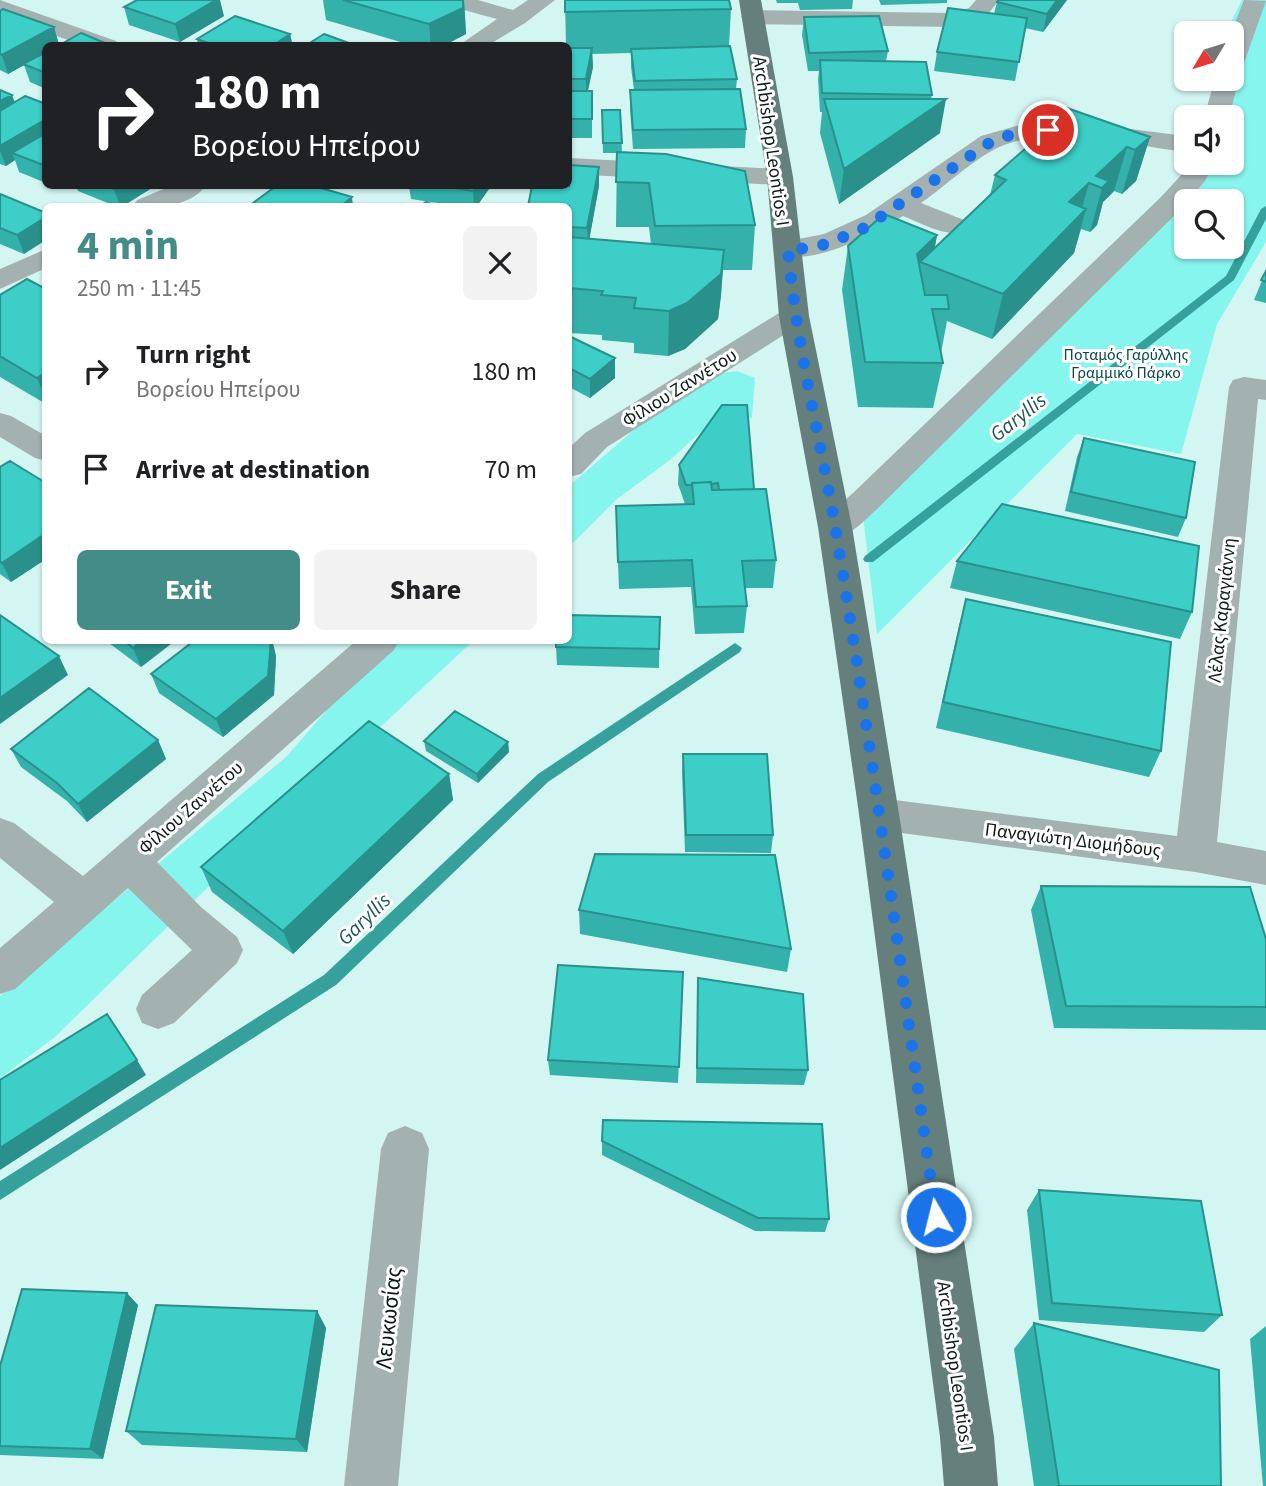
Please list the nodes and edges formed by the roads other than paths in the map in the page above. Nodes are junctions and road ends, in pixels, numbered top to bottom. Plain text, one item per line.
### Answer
1 (453, 0) edge
2 (544, 0) edge
3 (988, 0) edge
4 (1255, 0) edge
5 (7, 7) edge
6 (752, 8) edge
7 (517, 18) junction
8 (1244, 25) edge
9 (98, 42) edge
10 (477, 42) edge
11 (1030, 130) junction
12 (1174, 143) edge
13 (1109, 158) edge
14 (572, 166) edge
15 (1196, 175) edge
16 (780, 177) junction
17 (185, 189) edge
18 (154, 203) edge
19 (900, 205) junction
20 (954, 226) edge
21 (788, 249) junction
22 (42, 259) edge
23 (0, 279) edge
24 (794, 316) junction
25 (1266, 390) edge
26 (0, 424) edge
27 (583, 433) edge
28 (42, 448) edge
29 (572, 459) edge
30 (835, 527) junction
31 (373, 644) edge
32 (879, 814) junction
33 (0, 835) edge
34 (1195, 855) junction
35 (129, 861) junction
36 (1266, 868) edge
37 (84, 901) junction
38 (0, 975) edge
39 (158, 1009) dead end
40 (405, 1149) dead end
41 (371, 1486) edge
42 (971, 1486) edge

1 - 7 street
2 - 7 street
3 - 6 street
4 - 8 street
5 - 9 street
6 - 16 main road, Archbishop Leontios I
7 - 10 street
11 - 12 street
11 - 13 street
11 - 19 street
14 - 16 street
15 - 30 street
16 - 21 main road, Archbishop Leontios I
17 - 18 street
19 - 20 street
19 - 21 street
21 - 24 main road, Archbishop Leontios I
22 - 23 street
24 - 27 street, Φίλιου Ζαννέτου
24 - 30 main road, Archbishop Leontios I
25 - 34 street, Λέλας Καραγιάννη
26 - 28 street
27 - 29 street, Φίλιου Ζαννέτου
30 - 32 main road, Archbishop Leontios I
31 - 35 street, Φίλιου Ζαννέτου
32 - 34 street, Παναγιώτη Διομήδους
32 - 42 main road, Archbishop Leontios I
33 - 37 street
34 - 36 street, Παναγιώτη Διομήδους
35 - 37 street, Φίλιου Ζαννέτου
35 - 39 street
37 - 38 street, Φίλιου Ζαννέτου
40 - 41 street, Λευκωσίας

